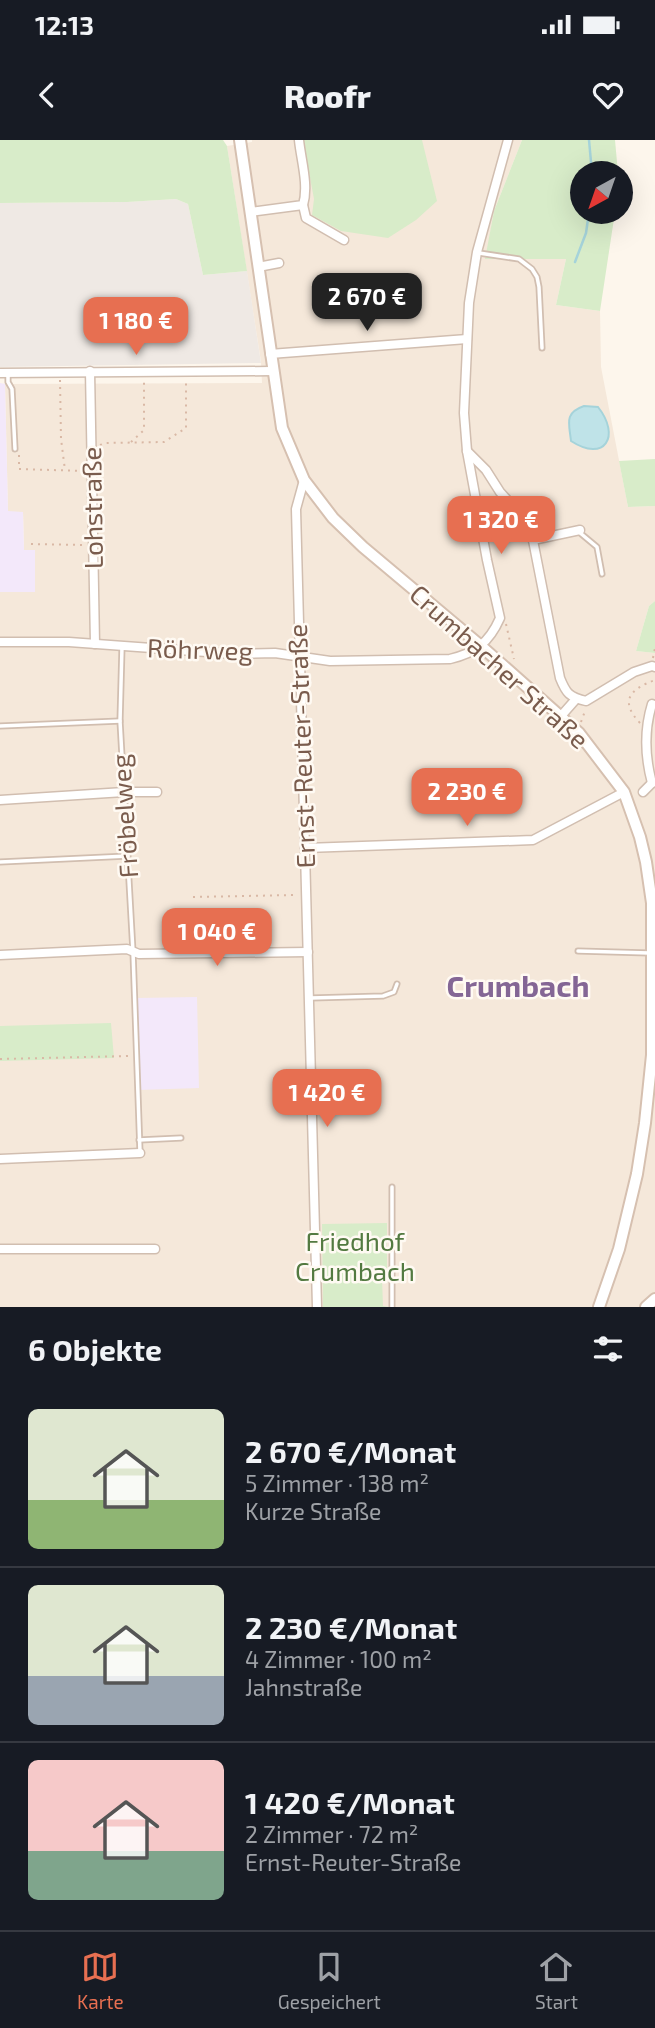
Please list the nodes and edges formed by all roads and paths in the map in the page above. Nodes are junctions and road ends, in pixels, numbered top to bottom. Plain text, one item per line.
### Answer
1 (240, 140) edge
2 (299, 140) edge
3 (508, 140) edge
4 (303, 205) junction
5 (250, 212) junction
6 (344, 240) dead end
7 (477, 252) junction
8 (279, 263) dead end
9 (258, 267) junction
10 (467, 339) junction
11 (542, 348) dead end
12 (270, 354) junction
13 (90, 371) junction
14 (272, 371) junction
15 (4, 372) edge
16 (144, 384) dead end
17 (61, 388) dead end
18 (186, 389) dead end
19 (130, 442) junction
20 (92, 445) junction
21 (15, 449) joint
22 (467, 451) junction
23 (65, 470) junction
24 (92, 471) junction
25 (304, 481) junction
26 (578, 531) joint
27 (533, 540) junction
28 (31, 544) dead end
29 (94, 545) junction
30 (602, 574) dead end
31 (500, 618) junction
32 (0, 642) edge
33 (95, 644) junction
34 (481, 646) junction
35 (121, 647) junction
36 (298, 656) junction
37 (655, 667) edge
38 (509, 671) junction
39 (655, 680) edge
40 (576, 699) junction
41 (586, 701) junction
42 (652, 704) dead end
43 (561, 716) junction
44 (120, 721) junction
45 (0, 726) edge
46 (646, 728) junction
47 (579, 733) junction
48 (654, 784) edge
49 (124, 792) junction
50 (624, 792) junction
51 (643, 792) dead end
52 (157, 793) dead end
53 (0, 800) edge
54 (306, 848) junction
55 (128, 856) junction
56 (0, 862) edge
57 (307, 895) junction
58 (193, 897) dead end
59 (653, 903) edge
60 (578, 951) dead end
61 (133, 952) junction
62 (308, 952) junction
63 (652, 954) junction
64 (0, 956) edge
65 (397, 984) dead end
66 (309, 998) junction
67 (653, 1055) edge
68 (135, 1056) junction
69 (0, 1059) edge
70 (181, 1138) dead end
71 (139, 1140) junction
72 (140, 1153) joint
73 (0, 1159) edge
74 (392, 1187) dead end
75 (0, 1249) edge
76 (155, 1249) dead end
77 (655, 1299) edge
78 (317, 1307) edge
79 (393, 1307) edge
80 (599, 1307) edge
81 (646, 1307) edge

1 - 5 main road, Crumbacher Straße
2 - 4 street
3 - 7 street
4 - 5 street
4 - 6 street
5 - 9 main road, Crumbacher Straße
7 - 10 street
7 - 11 lane
8 - 9 street
9 - 12 main road, Crumbacher Straße
10 - 12 street
10 - 22 street
12 - 14 main road, Crumbacher Straße
13 - 14 street
13 - 15 street
13 - 20 street, Lohstraße
14 - 25 main road, Crumbacher Straße
15 - 21 lane
16 - 19 path
17 - 23 path
18 - 19 path
19 - 20 path
20 - 24 street, Lohstraße
21 - 23 path
22 - 27 street
22 - 31 street
23 - 24 path
24 - 29 street, Lohstraße
25 - 34 main road, Crumbacher Straße
25 - 36 street, Ernst-Reuter-Straße
26 - 27 street
26 - 30 lane
27 - 40 street
28 - 29 path
29 - 33 street, Lohstraße
31 - 34 street
31 - 38 path
32 - 33 street, Röhrweg
33 - 35 street, Röhrweg
34 - 36 street, Röhrweg
34 - 38 main road, Crumbacher Straße
35 - 36 street, Röhrweg
35 - 44 lane, Fröbelweg
36 - 54 street, Ernst-Reuter-Straße
37 - 41 street
38 - 43 main road, Crumbacher Straße
39 - 46 path
40 - 41 street
40 - 43 street
41 - 47 path
42 - 46 street
43 - 47 main road, Crumbacher Straße
44 - 45 lane
44 - 49 lane, Fröbelweg
46 - 48 street
47 - 50 main road, Crumbacher Straße
48 - 51 street
49 - 52 street
49 - 53 street
49 - 55 lane, Fröbelweg
50 - 54 street
50 - 59 main road, Crumbacher Straße
54 - 57 street, Ernst-Reuter-Straße
55 - 56 lane
55 - 61 lane, Fröbelweg
57 - 58 path
57 - 62 street, Ernst-Reuter-Straße
59 - 63 main road, Crumbacher Straße
60 - 63 lane
61 - 62 street
61 - 64 street
61 - 68 lane, Fröbelweg
62 - 66 street, Ernst-Reuter-Straße
63 - 67 main road, Crumbacher Straße
65 - 66 lane
66 - 78 street, Ernst-Reuter-Straße
67 - 80 main road, Crumbacher Straße
68 - 69 path
68 - 71 lane, Fröbelweg
70 - 71 lane
71 - 72 lane, Fröbelweg
72 - 73 street
74 - 79 lane
75 - 76 street
77 - 81 main road

